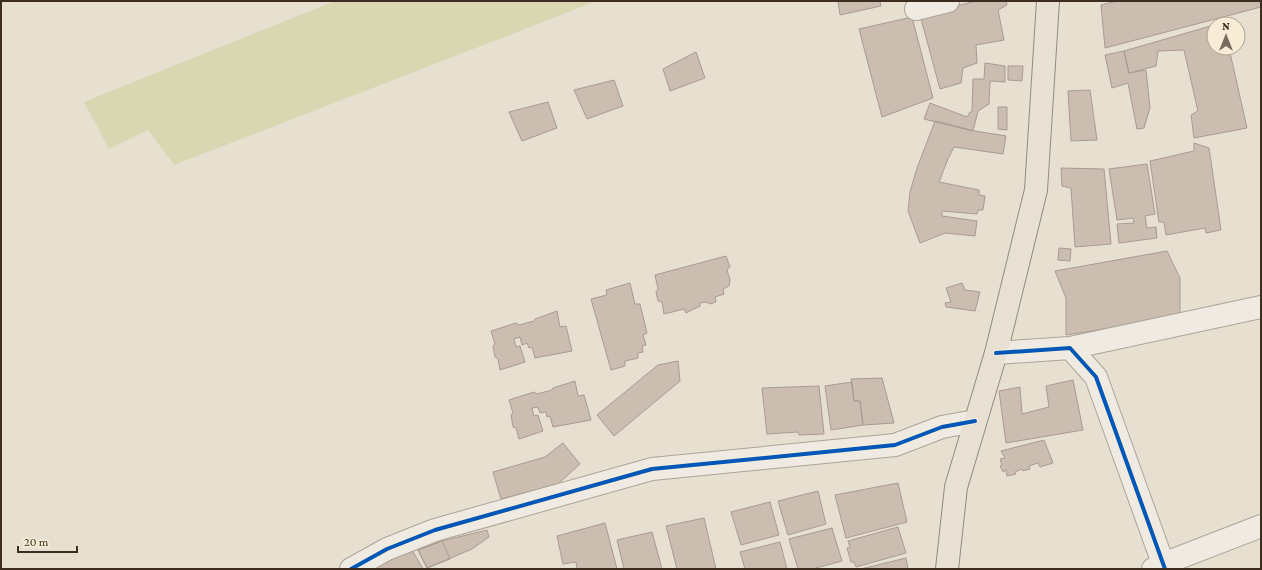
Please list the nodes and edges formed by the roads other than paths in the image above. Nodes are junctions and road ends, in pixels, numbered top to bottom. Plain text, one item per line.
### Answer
1 (948, 1) edge
2 (1048, 1) edge
3 (916, 9) dead end
4 (1261, 307) edge
5 (1070, 348) junction
6 (996, 353) junction
7 (975, 421) junction
8 (1261, 526) edge
9 (1160, 567) edge
10 (350, 569) edge
11 (947, 569) edge

1 - 3 street
2 - 6 main road
4 - 5 street
5 - 6 street
5 - 9 street
6 - 7 main road
7 - 10 street
7 - 11 main road
8 - 9 street

